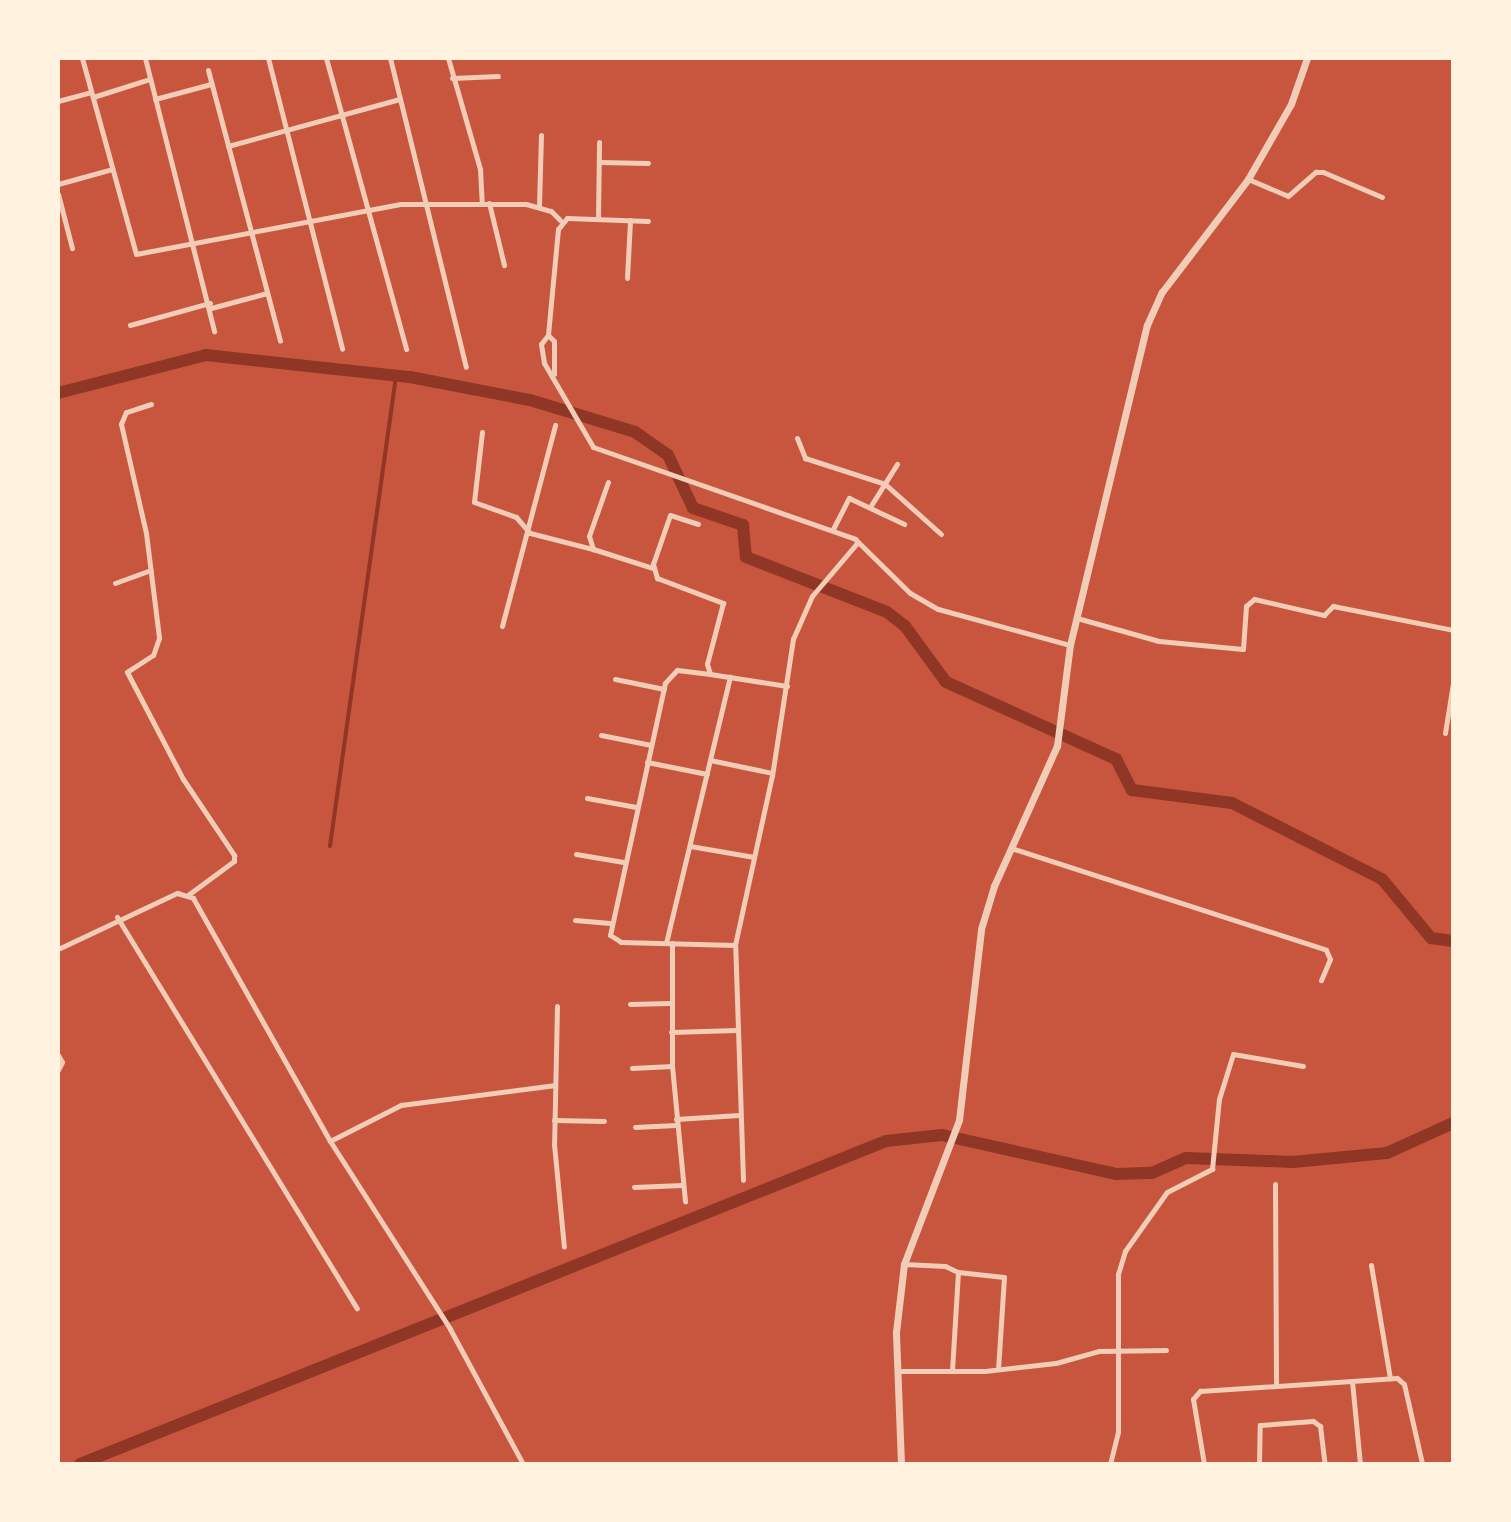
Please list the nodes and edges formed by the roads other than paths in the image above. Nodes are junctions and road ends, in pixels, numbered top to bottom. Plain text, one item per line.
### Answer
1 (82, 58) edge
2 (145, 58) edge
3 (268, 58) edge
4 (326, 58) edge
5 (390, 58) edge
6 (448, 58) edge
7 (1307, 58) edge
8 (208, 70) dead end
9 (498, 76) dead end
10 (452, 78) junction
11 (150, 79) junction
12 (211, 84) junction
13 (92, 95) junction
14 (155, 99) junction
15 (400, 99) junction
16 (58, 101) edge
17 (342, 116) junction
18 (286, 130) junction
19 (541, 135) dead end
20 (599, 142) dead end
21 (228, 146) junction
22 (599, 162) junction
23 (648, 163) dead end
24 (112, 169) junction
25 (1248, 179) junction
26 (58, 184) edge
27 (58, 194) edge
28 (1382, 197) dead end
29 (425, 203) junction
30 (485, 203) junction
31 (366, 207) junction
32 (539, 207) junction
33 (598, 218) junction
34 (310, 220) junction
35 (560, 220) junction
36 (630, 220) junction
37 (648, 221) dead end
38 (251, 235) junction
39 (196, 246) junction
40 (72, 248) dead end
41 (504, 265) dead end
42 (627, 278) dead end
43 (267, 293) junction
44 (210, 305) junction
45 (130, 325) dead end
46 (214, 331) dead end
47 (548, 335) junction
48 (280, 341) dead end
49 (342, 349) dead end
50 (406, 349) dead end
51 (466, 367) dead end
52 (554, 374) junction
53 (151, 404) dead end
54 (555, 425) dead end
55 (482, 432) dead end
56 (797, 438) dead end
57 (897, 464) dead end
58 (608, 482) dead end
59 (885, 484) junction
60 (870, 507) junction
61 (698, 524) dead end
62 (904, 524) dead end
63 (833, 529) junction
64 (530, 533) junction
65 (941, 534) dead end
66 (858, 542) junction
67 (593, 549) junction
68 (653, 568) junction
69 (151, 570) junction
70 (115, 583) dead end
71 (1077, 618) junction
72 (502, 626) dead end
73 (1453, 630) edge
74 (1070, 645) junction
75 (710, 674) junction
76 (730, 677) junction
77 (615, 679) dead end
78 (1453, 683) edge
79 (787, 686) junction
80 (664, 689) junction
81 (1445, 733) dead end
82 (601, 735) dead end
83 (651, 745) junction
84 (710, 760) junction
85 (647, 762) junction
86 (772, 773) junction
87 (707, 774) junction
88 (587, 798) dead end
89 (636, 807) junction
90 (690, 846) junction
91 (1011, 848) junction
92 (576, 854) dead end
93 (754, 857) junction
94 (623, 862) junction
95 (188, 894) junction
96 (117, 917) junction
97 (575, 920) dead end
98 (610, 923) junction
99 (669, 943) junction
100 (735, 945) junction
101 (58, 949) edge
102 (1321, 980) dead end
103 (670, 1003) junction
104 (630, 1004) dead end
105 (557, 1006) dead end
106 (736, 1030) junction
107 (671, 1032) junction
108 (58, 1055) edge
109 (672, 1066) junction
110 (1303, 1066) dead end
111 (632, 1068) dead end
112 (58, 1070) edge
113 (554, 1085) junction
114 (739, 1115) junction
115 (554, 1120) junction
116 (604, 1121) dead end
117 (676, 1122) junction
118 (635, 1127) dead end
119 (330, 1141) junction
120 (743, 1180) dead end
121 (1275, 1184) dead end
122 (682, 1185) junction
123 (634, 1187) dead end
124 (685, 1201) dead end
125 (564, 1247) dead end
126 (904, 1264) junction
127 (1371, 1265) dead end
128 (958, 1272) junction
129 (357, 1308) dead end
130 (1166, 1350) dead end
131 (1117, 1351) junction
132 (998, 1369) junction
133 (952, 1370) junction
134 (898, 1371) junction
135 (1390, 1379) junction
136 (1352, 1381) junction
137 (1276, 1386) junction
138 (1422, 1463) edge
139 (523, 1464) edge
140 (901, 1464) edge
141 (1110, 1464) edge
142 (1204, 1464) edge
143 (1259, 1464) edge
144 (1325, 1464) edge
145 (1360, 1464) edge

1 - 13 street
2 - 11 street
3 - 18 street
4 - 17 street
5 - 15 street
6 - 10 street
7 - 25 street
8 - 12 street
9 - 10 street
10 - 30 street
11 - 13 street
11 - 14 street
12 - 14 street
12 - 21 street
13 - 16 street
13 - 24 street
14 - 39 street
15 - 17 street
15 - 29 street
17 - 18 street
17 - 31 street
18 - 21 street
18 - 34 street
19 - 32 street
20 - 22 street
21 - 38 street
22 - 23 street
22 - 33 street
24 - 26 street
24 - 39 street
25 - 28 street
25 - 71 street
27 - 40 street
29 - 30 street
29 - 31 street
29 - 51 street
30 - 32 street
30 - 41 street
31 - 34 street
31 - 50 street
32 - 35 street
33 - 35 street
33 - 36 street
34 - 38 street
34 - 49 street
35 - 47 street
36 - 37 street
36 - 42 street
38 - 39 street
38 - 43 street
39 - 44 street
43 - 44 street
43 - 48 street
44 - 45 street
44 - 46 street
47 - 52 street
47 - 52 street
52 - 63 street
53 - 69 street
54 - 64 street
55 - 64 street
56 - 59 street
57 - 59 street
58 - 67 street
59 - 60 street
59 - 65 street
60 - 62 street
60 - 63 street
61 - 68 street
63 - 66 street
64 - 67 street
64 - 72 street
66 - 74 street
66 - 79 street
67 - 68 street
68 - 75 street
69 - 70 street
69 - 95 street
71 - 73 street
71 - 74 street
74 - 91 street
75 - 76 street
75 - 80 street
76 - 79 street
76 - 84 street
77 - 80 street
78 - 81 street
79 - 86 street
80 - 83 street
82 - 83 street
83 - 85 street
84 - 86 street
84 - 87 street
85 - 87 street
85 - 89 street
86 - 93 street
87 - 90 street
88 - 89 street
89 - 94 street
90 - 93 street
90 - 99 street
91 - 102 street
91 - 126 street
92 - 94 street
93 - 100 street
94 - 98 street
95 - 96 street
95 - 119 street
96 - 101 street
96 - 129 street
97 - 98 street
98 - 99 street
99 - 100 street
99 - 103 street
100 - 106 street
103 - 104 street
103 - 107 street
105 - 113 street
106 - 107 street
106 - 114 street
107 - 109 street
108 - 112 street
109 - 111 street
109 - 117 street
110 - 131 street
113 - 115 street
113 - 119 street
114 - 117 street
114 - 120 street
115 - 116 street
115 - 125 street
117 - 118 street
117 - 122 street
119 - 139 street
121 - 137 street
122 - 123 street
122 - 124 street
126 - 128 street
126 - 134 street
127 - 135 street
128 - 132 street
128 - 133 street
130 - 131 street
131 - 132 street
131 - 141 street
132 - 133 street
133 - 134 street
134 - 140 street
135 - 136 street
135 - 138 street
136 - 137 street
136 - 145 street
137 - 142 street
143 - 144 street

